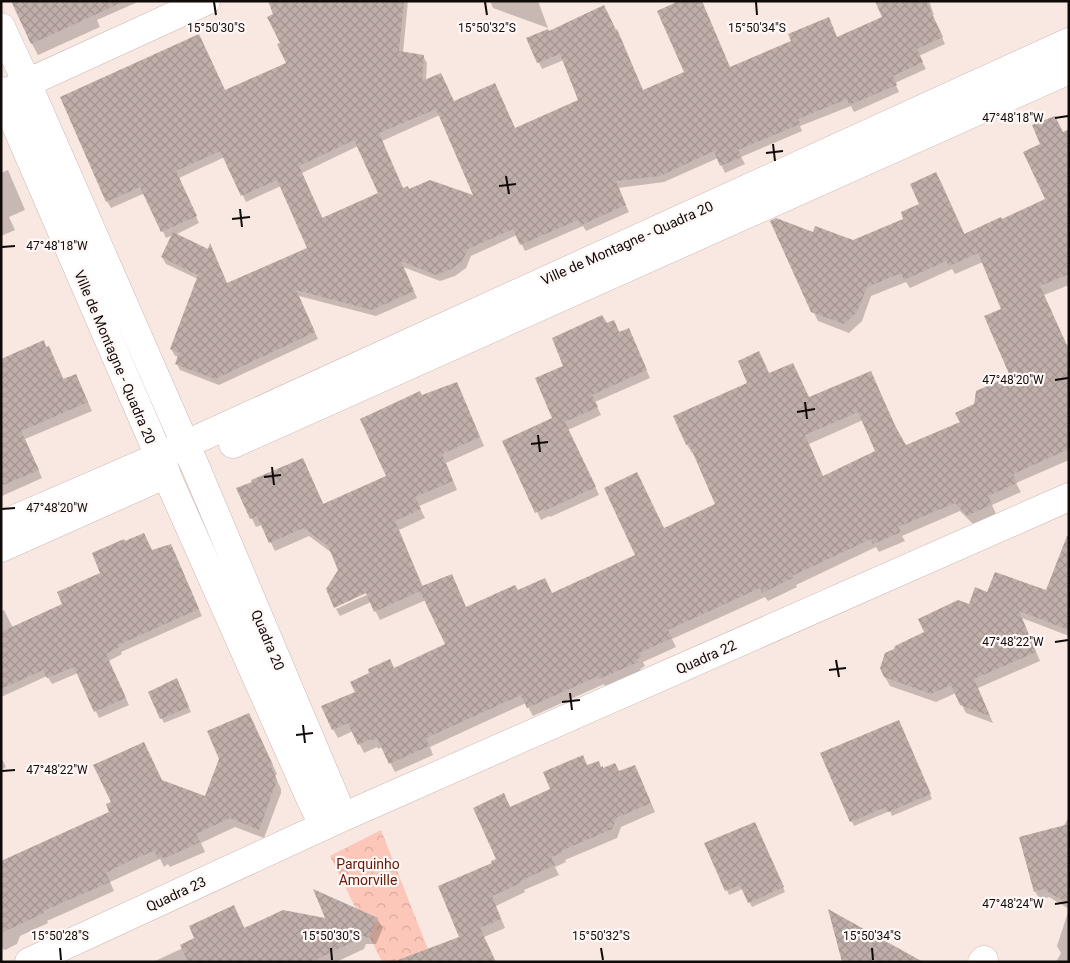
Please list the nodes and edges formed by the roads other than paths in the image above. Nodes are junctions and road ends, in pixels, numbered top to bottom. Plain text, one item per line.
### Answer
1 (206, 1) edge
2 (1, 27) edge
3 (1069, 42) edge
4 (1069, 70) edge
5 (27, 83) junction
6 (2, 93) edge
7 (189, 453) junction
8 (162, 465) junction
9 (1069, 497) edge
10 (1, 525) edge
11 (1, 548) edge
12 (334, 822) junction
13 (29, 962) edge

1 - 5 street
2 - 5 street, Ville de Montagne - Quadra 20
3 - 7 street, Ville de Montagne - Quadra 20
4 - 7 street, Ville de Montagne - Quadra 20
5 - 6 street
5 - 7 street, Ville de Montagne - Quadra 20
6 - 8 street, Ville de Montagne - Quadra 20
7 - 8 street, Ville de Montagne - Quadra 20
7 - 12 street, Quadra 20
8 - 10 street
8 - 11 street
8 - 12 street, Quadra 20
9 - 12 street, Quadra 22
12 - 13 street, Quadra 23

